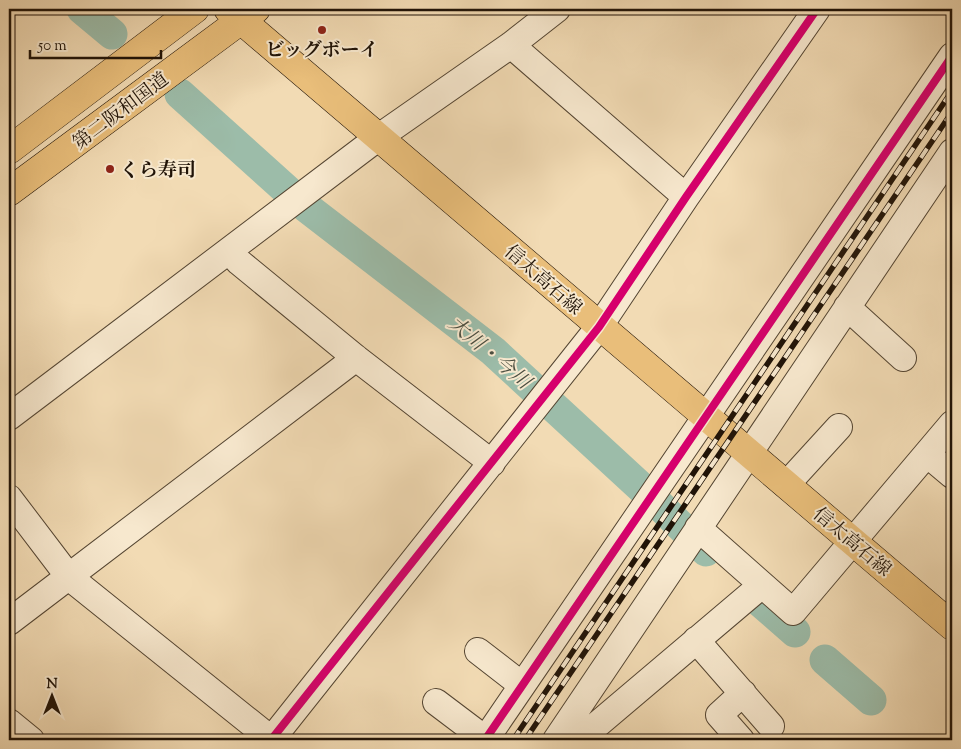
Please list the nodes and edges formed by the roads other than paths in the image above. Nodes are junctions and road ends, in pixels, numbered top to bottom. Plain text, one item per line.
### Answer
1 (195, 9) edge
2 (557, 9) edge
3 (817, 9) edge
4 (242, 12) edge
5 (511, 46) junction
6 (952, 56) edge
7 (379, 137) junction
8 (9, 150) edge
9 (952, 152) edge
10 (9, 192) edge
11 (686, 197) junction
12 (229, 251) junction
13 (847, 307) junction
14 (599, 327) junction
15 (356, 358) junction
16 (904, 358) dead end
17 (9, 417) edge
18 (707, 418) junction
19 (952, 424) edge
20 (839, 427) dead end
21 (749, 454) junction
22 (927, 454) junction
23 (492, 463) junction
24 (952, 475) edge
25 (786, 484) junction
26 (9, 498) edge
27 (693, 535) junction
28 (854, 543) junction
29 (69, 577) junction
30 (762, 585) junction
31 (9, 622) edge
32 (952, 626) edge
33 (696, 640) junction
34 (478, 651) dead end
35 (522, 685) junction
36 (743, 693) junction
37 (436, 702) dead end
38 (9, 722) edge
39 (771, 726) dead end
40 (31, 740) edge
41 (272, 740) edge
42 (485, 740) edge
43 (556, 740) edge
44 (579, 740) edge
45 (741, 740) edge

1 - 8 main road, 第二阪和国道
2 - 5 street
3 - 11 street
4 - 7 main road, 信太高石線
4 - 10 main road, 第二阪和国道
5 - 7 street
5 - 11 street
6 - 18 street
7 - 12 street
7 - 14 main road, 信太高石線
9 - 13 street
11 - 14 street
12 - 15 street
12 - 17 street
13 - 16 street
13 - 21 street
14 - 18 main road, 信太高石線
14 - 23 street
15 - 23 street
15 - 29 street
18 - 21 main road, 信太高石線
18 - 35 street
19 - 22 street
20 - 25 street
21 - 25 main road, 信太高石線
21 - 27 street
22 - 24 street
22 - 28 street
23 - 41 street
25 - 28 main road, 信太高石線
26 - 29 street
27 - 30 street
27 - 43 street
28 - 30 street
28 - 32 main road, 信太高石線
29 - 31 street
29 - 41 street
30 - 33 street
33 - 36 street
33 - 44 street
34 - 35 street
35 - 42 street
36 - 39 street
36 - 45 street
37 - 42 street
38 - 40 street

